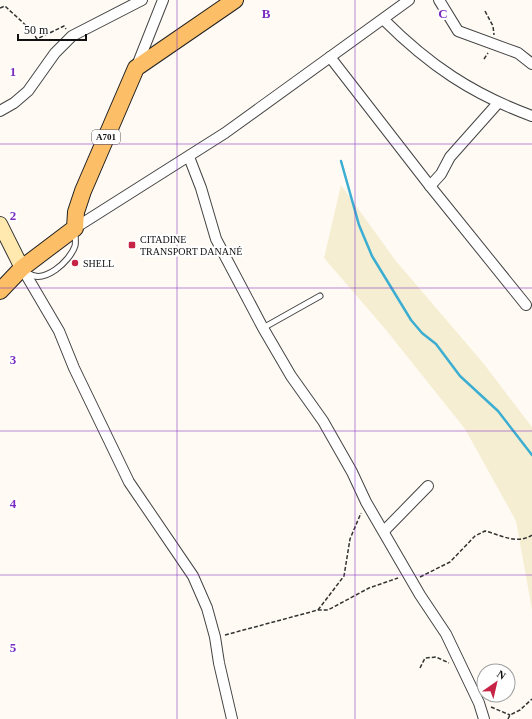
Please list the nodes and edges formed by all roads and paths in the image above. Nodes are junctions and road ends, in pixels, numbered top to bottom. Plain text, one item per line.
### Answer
1 (142, 0) edge
2 (235, 0) edge
3 (410, 0) edge
4 (439, 0) edge
5 (160, 2) edge
6 (0, 8) edge
7 (384, 20) junction
8 (72, 36) junction
9 (330, 57) junction
10 (532, 64) edge
11 (136, 68) junction
12 (498, 103) junction
13 (0, 111) edge
14 (532, 116) edge
15 (189, 157) junction
16 (430, 186) junction
17 (0, 224) edge
18 (75, 228) junction
19 (22, 268) junction
20 (0, 291) edge
21 (320, 296) dead end
22 (526, 305) dead end
23 (263, 328) junction
24 (428, 486) dead end
25 (366, 502) junction
26 (384, 531) junction
27 (532, 535) edge
28 (410, 577) junction
29 (318, 610) junction
30 (215, 637) junction
31 (462, 667) junction
32 (420, 668) dead end
33 (476, 695) edge
34 (532, 699) edge
35 (480, 703) joint
36 (510, 715) junction
37 (232, 719) edge
38 (484, 719) edge
39 (508, 719) edge

1 - 8 street
2 - 11 main road
3 - 7 street
4 - 10 street
5 - 11 street
6 - 8 path
7 - 9 street
7 - 12 street
8 - 13 street
9 - 15 street
9 - 16 street
11 - 18 main road, A701
12 - 14 street
12 - 16 street
15 - 18 street
15 - 23 street
16 - 22 street
17 - 19 street
18 - 19 main road
19 - 20 main road
19 - 30 street
21 - 23 lane
23 - 25 street
24 - 26 street
25 - 26 street
25 - 29 path
26 - 28 street
27 - 28 path
28 - 29 path
28 - 31 street
29 - 30 path
30 - 37 street
31 - 32 path
31 - 33 street
34 - 36 path
35 - 36 path
35 - 38 street
36 - 39 path

